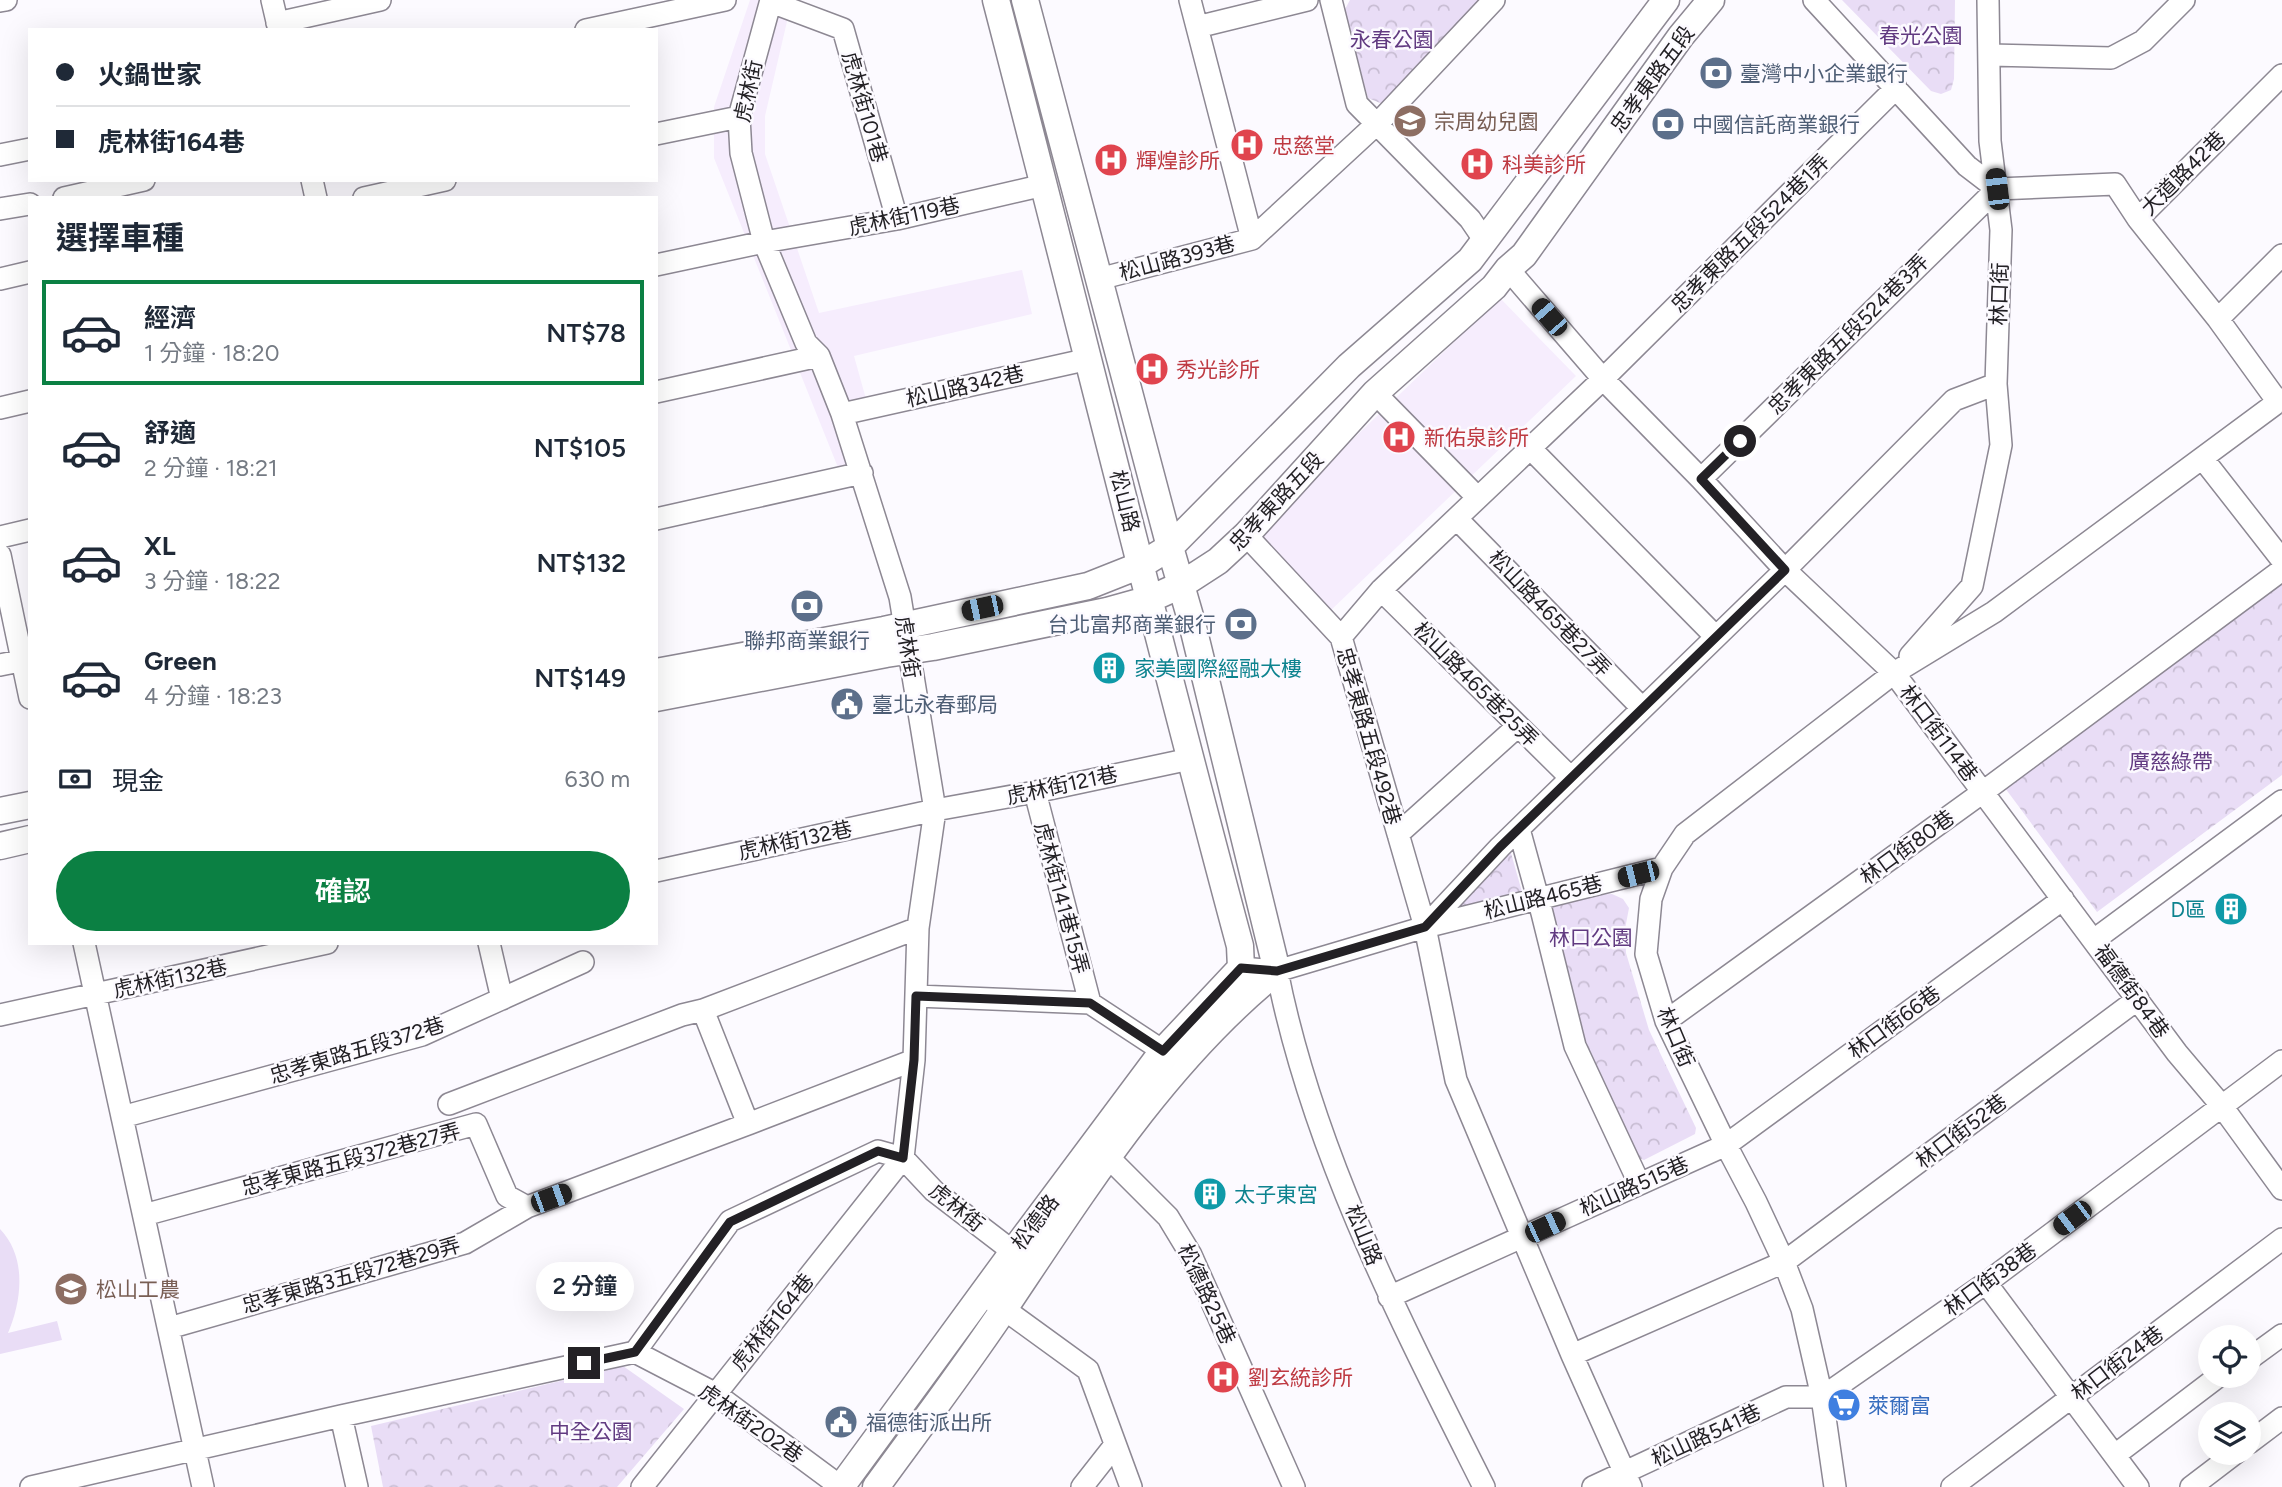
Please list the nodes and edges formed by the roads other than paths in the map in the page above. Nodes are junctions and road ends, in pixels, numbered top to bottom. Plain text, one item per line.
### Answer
1 (6, 0) edge
2 (272, 0) edge
3 (380, 0) edge
4 (724, 0) edge
5 (996, 0) edge
6 (1025, 0) edge
7 (1190, 0) edge
8 (1307, 0) edge
9 (1331, 0) edge
10 (1494, 0) edge
11 (1666, 0) edge
12 (1711, 0) edge
13 (1814, 0) edge
14 (1988, 0) edge
15 (2184, 0) edge
16 (0, 1) edge
17 (771, 1) edge
18 (675, 5) edge
19 (278, 26) edge
20 (1197, 27) junction
21 (593, 28) edge
22 (1990, 55) junction
23 (2282, 75) edge
24 (1896, 88) junction
25 (739, 117) junction
26 (1377, 124) junction
27 (658, 134) edge
28 (28, 149) edge
29 (0, 155) edge
30 (135, 182) edge
31 (436, 182) edge
32 (1044, 185) junction
33 (1997, 189) junction
34 (73, 196) edge
35 (373, 196) edge
36 (28, 204) edge
37 (0, 209) edge
38 (897, 219) junction
39 (2138, 219) junction
40 (1252, 239) junction
41 (1485, 241) junction
42 (764, 242) junction
43 (2282, 255) edge
44 (658, 265) edge
45 (1508, 269) junction
46 (28, 272) edge
47 (0, 279) edge
48 (1099, 279) junction
49 (2218, 319) junction
50 (819, 356) junction
51 (1089, 359) junction
52 (1603, 379) junction
53 (1996, 384) junction
54 (658, 391) edge
55 (1375, 393) junction
56 (2280, 400) edge
57 (28, 401) edge
58 (0, 408) edge
59 (842, 414) junction
60 (1531, 449) junction
61 (2203, 459) junction
62 (862, 473) junction
63 (1701, 479) junction
64 (1477, 497) junction
65 (658, 519) edge
66 (1457, 519) junction
67 (28, 530) edge
68 (1246, 535) junction
69 (0, 537) edge
70 (1170, 547) junction
71 (0, 555) edge
72 (2282, 560) edge
73 (1141, 565) junction
74 (1785, 570) junction
75 (2282, 570) edge
76 (1181, 585) junction
77 (1972, 586) junction
78 (1381, 590) junction
79 (1150, 599) junction
80 (1994, 612) junction
81 (904, 625) junction
82 (1715, 636) junction
83 (1341, 637) junction
84 (908, 652) junction
85 (26, 660) edge
86 (0, 665) edge
87 (658, 672) edge
88 (1894, 673) junction
89 (28, 679) edge
90 (658, 698) edge
91 (1642, 708) junction
92 (1518, 726) junction
93 (1189, 758) junction
94 (1571, 778) junction
95 (1035, 792) junction
96 (1983, 792) junction
97 (2282, 800) edge
98 (28, 805) edge
99 (935, 810) junction
100 (0, 811) edge
101 (1519, 829) junction
102 (1398, 834) junction
103 (28, 839) edge
104 (0, 846) edge
105 (1662, 868) junction
106 (658, 871) edge
107 (1538, 898) junction
108 (2063, 899) junction
109 (1425, 927) junction
110 (918, 928) junction
111 (2094, 940) junction
112 (84, 945) edge
113 (318, 945) edge
114 (489, 945) edge
115 (583, 962) dead end
116 (1241, 968) junction
117 (1277, 971) junction
118 (95, 994) junction
119 (916, 996) junction
120 (502, 999) junction
121 (2138, 999) junction
122 (1090, 1003) junction
123 (703, 1010) junction
124 (0, 1015) edge
125 (1667, 1021) junction
126 (1163, 1051) junction
127 (914, 1060) junction
128 (2282, 1060) edge
129 (2221, 1105) junction
130 (122, 1117) junction
131 (476, 1124) junction
132 (748, 1124) junction
133 (1726, 1145) junction
134 (1108, 1157) junction
135 (903, 1158) junction
136 (1639, 1183) junction
137 (2282, 1189) edge
138 (527, 1207) junction
139 (144, 1215) junction
140 (1521, 1237) junction
141 (2282, 1239) edge
142 (1022, 1258) junction
143 (1784, 1262) junction
144 (1986, 1283) junction
145 (983, 1293) junction
146 (1389, 1297) junction
147 (1004, 1310) junction
148 (169, 1328) junction
149 (2282, 1335) edge
150 (2261, 1350) edge
151 (635, 1352) junction
152 (1572, 1355) junction
153 (2203, 1388) edge
154 (715, 1393) junction
155 (1822, 1397) junction
156 (2071, 1398) junction
157 (341, 1416) junction
158 (2282, 1418) edge
159 (2261, 1434) edge
160 (1115, 1445) junction
161 (196, 1451) junction
162 (2115, 1455) junction
163 (2220, 1465) edge
164 (1627, 1480) edge
165 (31, 1487) edge
166 (203, 1487) edge
167 (357, 1487) edge
168 (642, 1487) edge
169 (841, 1487) edge
170 (876, 1487) edge
171 (1082, 1487) edge
172 (1131, 1487) edge
173 (1294, 1487) edge
174 (1484, 1487) edge
175 (1593, 1487) edge
176 (1835, 1487) edge
177 (1952, 1487) edge
178 (2138, 1487) edge
179 (2191, 1487) edge

1 - 16 street
2 - 19 street
3 - 19 street
4 - 18 street
5 - 32 main road, 松山路
6 - 48 main road, 松山路
7 - 20 street
8 - 20 street
9 - 26 street
10 - 26 street, 松山路393巷
11 - 41 main road, 忠孝東路五段
12 - 45 main road, 忠孝東路五段
13 - 24 street
14 - 22 street, 林口街
15 - 22 street
17 - 25 street, 虎林街
17 - 38 street, 虎林街101巷
18 - 21 street
20 - 40 street
22 - 33 street, 林口街
23 - 39 street, 大道路42巷
24 - 33 street
24 - 52 street, 忠孝東路五段524巷1弄
25 - 27 street
25 - 42 street, 虎林街
26 - 40 street, 松山路393巷
26 - 41 street
28 - 29 street
30 - 34 street
31 - 35 street
32 - 38 street, 虎林街119巷
32 - 51 main road, 松山路
33 - 39 street, 大道路42巷
33 - 53 street, 林口街
33 - 63 street, 忠孝東路五段524巷3弄
36 - 37 street
38 - 42 street, 虎林街119巷
39 - 49 street
40 - 48 street, 松山路393巷
41 - 45 main road
41 - 70 main road, 忠孝東路五段
42 - 44 street, 虎林街119巷
42 - 50 street, 虎林街
43 - 49 street
45 - 52 street, 林口街114巷
45 - 55 main road, 忠孝東路五段
46 - 47 street
48 - 70 main road, 松山路
49 - 56 street
50 - 54 street
50 - 59 street, 虎林街
51 - 59 street, 松山路342巷
51 - 73 main road, 松山路
52 - 60 street, 忠孝東路五段524巷1弄
52 - 63 street, 林口街114巷
53 - 74 street, 松山路465巷
53 - 77 street, 林口街
55 - 64 street
55 - 68 main road, 忠孝東路五段
56 - 61 street, 林口街
57 - 58 street
59 - 62 street, 虎林街
60 - 64 street, 忠孝東路五段524巷1弄
60 - 82 street
61 - 72 street
61 - 80 street, 林口街
62 - 65 street
62 - 81 street, 虎林街
63 - 74 street, 林口街114巷
64 - 66 street, 忠孝東路五段524巷1弄
66 - 78 street, 忠孝東路五段524巷1弄
66 - 91 street, 松山路465巷27弄
67 - 69 street
68 - 76 main road, 忠孝東路五段
68 - 83 street, 忠孝東路五段492巷
70 - 73 main road, 忠孝東路五段
70 - 76 main road, 松山路
71 - 85 street
73 - 79 main road, 松山路
73 - 81 main road, 忠孝東路五段
74 - 82 street, 松山路465巷
74 - 88 street, 林口街114巷
75 - 96 street, 林口街80巷
76 - 79 main road, 忠孝東路五段
76 - 117 main road, 松山路
77 - 80 street
77 - 88 street, 林口街
78 - 83 street, 忠孝東路五段524巷1弄
78 - 92 street, 松山路465巷25弄
79 - 84 main road, 忠孝東路五段
79 - 93 main road, 松山路
80 - 88 street, 林口街
81 - 84 street, 虎林街
81 - 87 main road, 忠孝東路五段
82 - 91 street, 松山路465巷
83 - 102 street, 忠孝東路五段492巷
84 - 90 main road, 忠孝東路五段
84 - 99 street, 虎林街
85 - 86 street
85 - 89 street
88 - 96 street, 林口街114巷
88 - 105 street, 林口街
91 - 94 street, 松山路465巷
92 - 94 street, 松山路465巷25弄
92 - 102 street
93 - 95 street, 虎林街121巷
93 - 116 main road, 松山路
94 - 101 street, 松山路465巷
95 - 99 street, 虎林街121巷
95 - 122 street, 虎林街141巷15弄
96 - 108 street, 福德街84巷
96 - 125 street, 林口街80巷
97 - 111 street
98 - 100 main road
99 - 106 street, 虎林街132巷
99 - 110 street, 虎林街
101 - 107 street
101 - 109 street, 松山路465巷
102 - 109 street, 忠孝東路五段492巷
103 - 104 main road
105 - 107 street, 松山路465巷
105 - 125 street, 林口街
107 - 109 street, 松山路465巷
107 - 136 street
108 - 111 street, 福德街84巷
108 - 133 street, 林口街66巷
109 - 117 street, 松山路465巷
109 - 140 street, 忠孝東路五段492巷
110 - 119 street, 虎林街
110 - 123 street, 忠孝東路五段372巷27弄
111 - 121 street, 福德街84巷
112 - 118 street
113 - 118 street, 虎林街132巷
114 - 120 street
115 - 120 street, 忠孝東路五段372巷
116 - 117 street
116 - 126 main road, 松德路
117 - 134 main road, 松德路
117 - 146 street, 松山路
118 - 124 street, 虎林街132巷
118 - 130 street
119 - 122 street
119 - 127 street, 虎林街
120 - 130 street, 忠孝東路五段372巷
121 - 129 street, 福德街84巷
121 - 143 street, 林口街52巷
122 - 126 street
123 - 131 street, 忠孝東路五段372巷27弄
123 - 132 street
125 - 133 street, 林口街
126 - 142 main road, 松德路
127 - 132 street
127 - 135 street, 虎林街
128 - 129 street, 林口街38巷
129 - 137 street, 福德街84巷
129 - 144 street, 林口街38巷
130 - 139 street
131 - 138 street, 忠孝東路五段372巷27弄
131 - 139 street, 忠孝東路五段372巷27弄
132 - 138 street
133 - 136 street, 松山路515巷
133 - 143 street, 林口街
134 - 142 main road, 松德路
134 - 173 street, 松德路25巷
135 - 142 street, 虎林街
135 - 151 street
135 - 154 street, 虎林街164巷
136 - 140 street, 松山路515巷
138 - 148 street, 忠孝東路3五段72巷29弄
139 - 148 street
140 - 146 street, 松山路515巷
140 - 152 street, 忠孝東路五段492巷
141 - 156 street, 林口街24巷
142 - 145 main road, 松德路
142 - 147 main road, 松德路
143 - 152 street, 林口街52巷
143 - 155 street, 林口街
144 - 155 street, 林口街38巷
144 - 156 street
145 - 147 street
145 - 169 main road, 松德路
146 - 174 street, 松山路
147 - 160 street
147 - 170 main road, 松德路
148 - 161 street
149 - 150 street
151 - 154 street, 虎林街202巷
151 - 157 street
152 - 164 street, 忠孝東路五段492巷
153 - 162 street
154 - 168 street, 虎林街164巷
154 - 169 street, 虎林街202巷
155 - 164 street, 松山路541巷
155 - 176 street, 林口街
156 - 162 street
156 - 177 street, 林口街24巷
157 - 161 street
157 - 167 street
158 - 159 street
160 - 171 street
160 - 172 street
161 - 165 street
161 - 166 street
162 - 178 street
163 - 179 street
164 - 175 street, 松山路541巷

